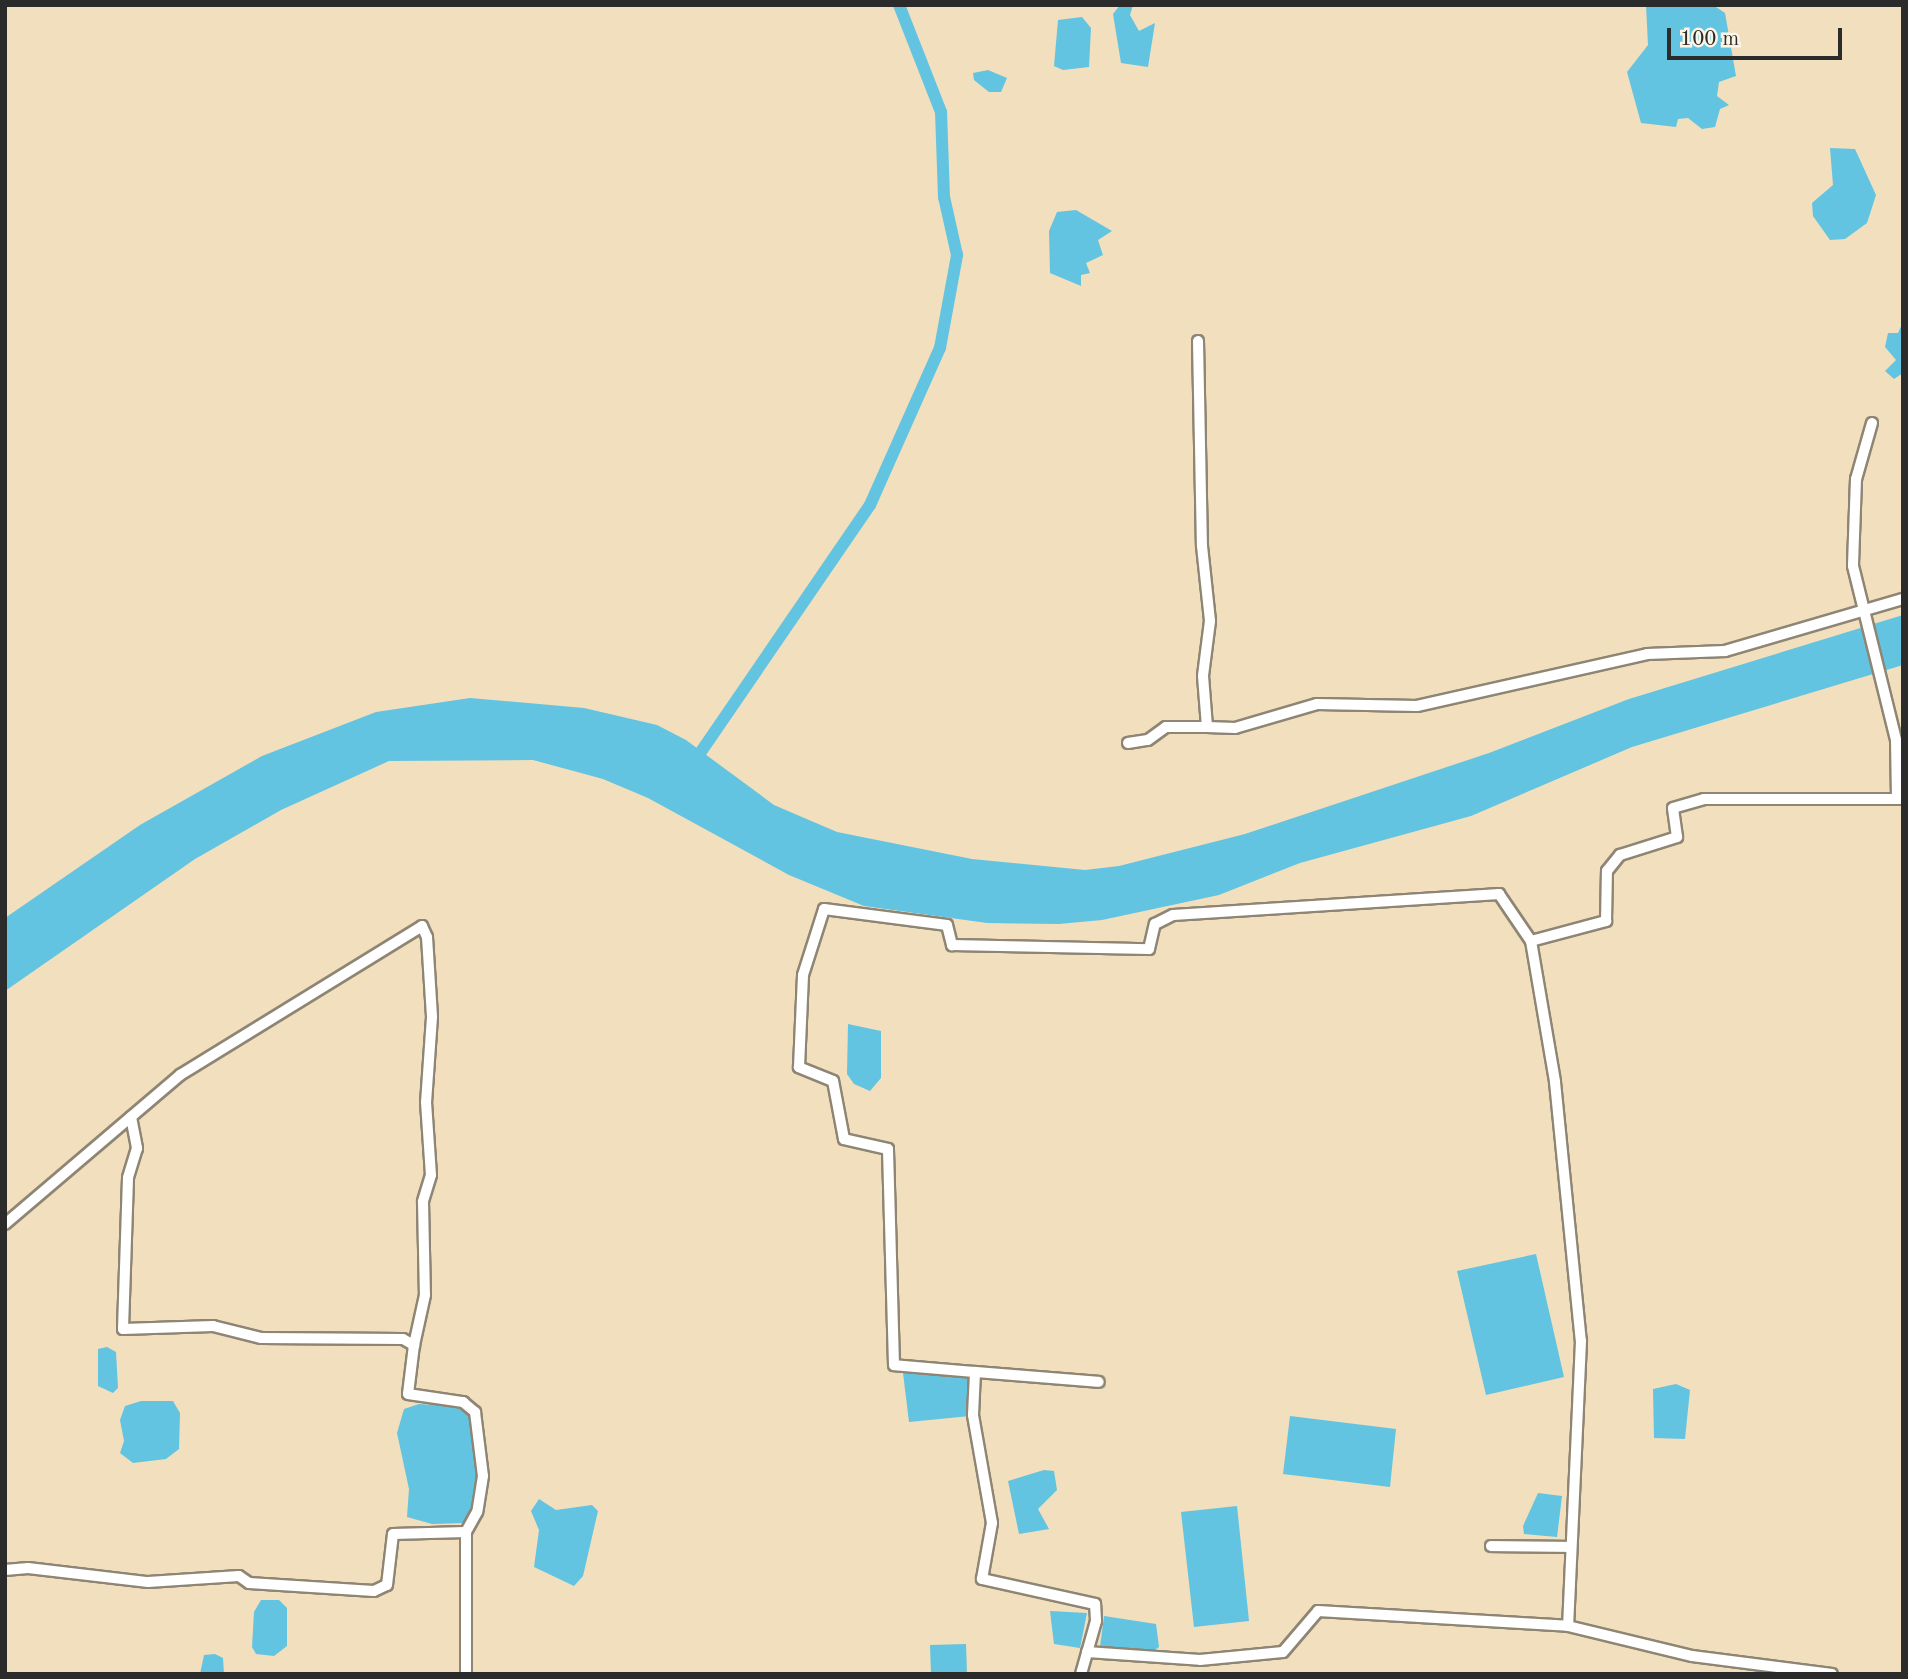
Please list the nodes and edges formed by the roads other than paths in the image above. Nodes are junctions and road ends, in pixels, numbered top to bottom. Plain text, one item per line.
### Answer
1 (1198, 341) dead end
2 (1872, 424) dead end
3 (1903, 599) edge
4 (1866, 612) junction
5 (1208, 726) junction
6 (1128, 743) dead end
7 (1900, 799) edge
8 (1531, 941) junction
9 (131, 1116) junction
10 (5, 1224) edge
11 (414, 1345) junction
12 (975, 1372) junction
13 (1098, 1382) dead end
14 (466, 1532) junction
15 (1491, 1546) dead end
16 (1571, 1548) junction
17 (5, 1570) edge
18 (1568, 1626) junction
19 (1087, 1652) junction
20 (466, 1674) edge
21 (1081, 1674) edge
22 (1832, 1674) edge

1 - 5 street
2 - 4 street
3 - 4 street
4 - 5 street
4 - 7 street
5 - 6 street
7 - 8 street
8 - 12 street
8 - 16 street
9 - 10 street
9 - 11 street
9 - 11 street
11 - 14 street
12 - 13 street
12 - 19 street
14 - 17 street
14 - 20 street
15 - 16 street
16 - 18 street
18 - 19 street
18 - 22 street
19 - 21 street

